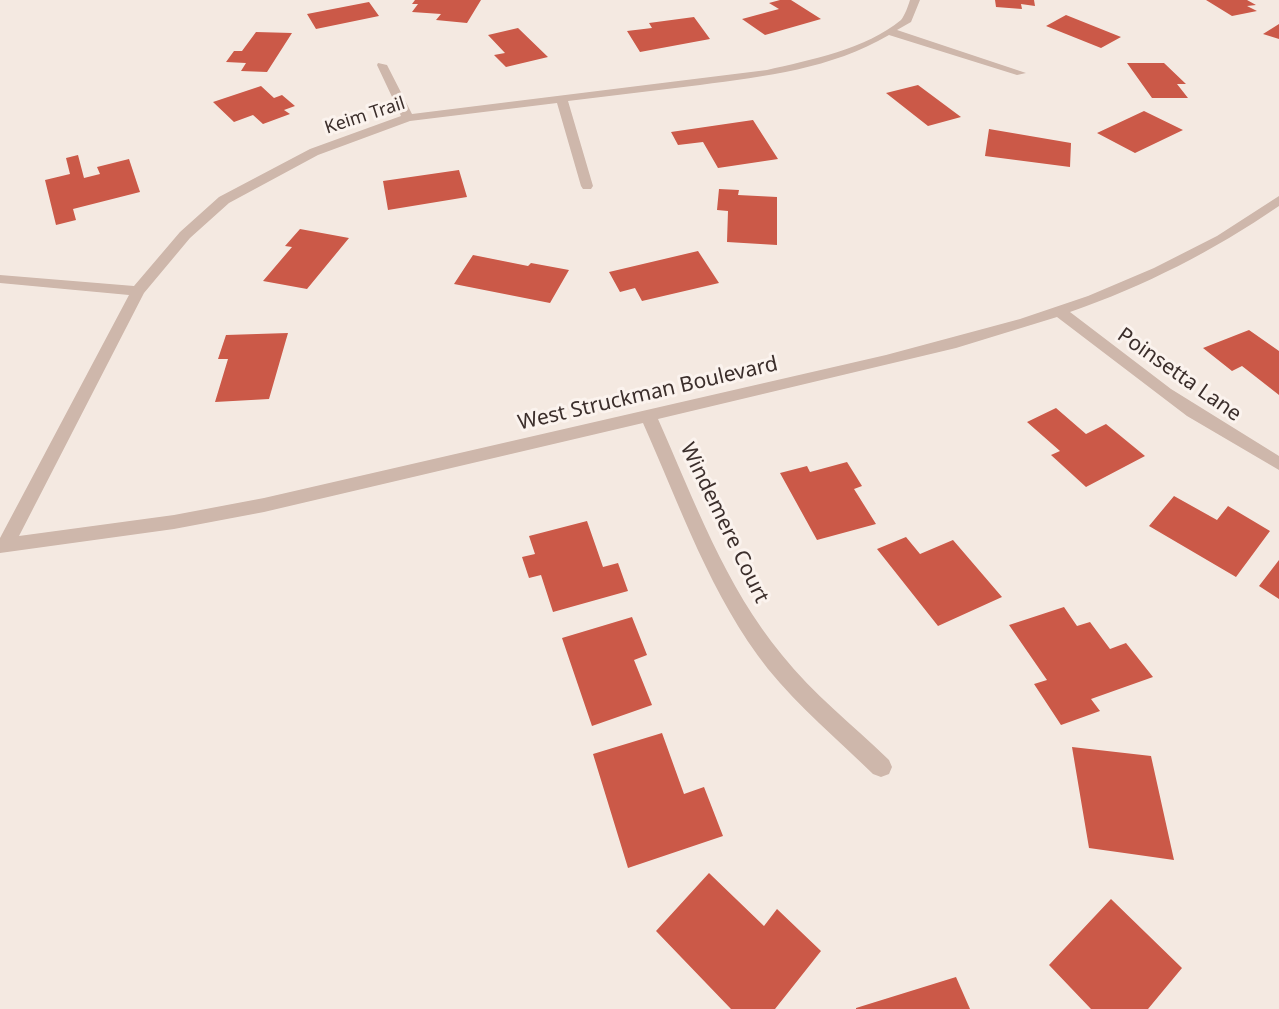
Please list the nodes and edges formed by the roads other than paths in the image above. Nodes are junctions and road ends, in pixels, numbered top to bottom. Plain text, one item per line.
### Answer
1 (915, 0) edge
2 (888, 32) junction
3 (382, 65) dead end
4 (1021, 73) dead end
5 (561, 98) junction
6 (408, 118) junction
7 (587, 186) dead end
8 (1279, 200) edge
9 (0, 279) edge
10 (138, 290) junction
11 (1060, 312) junction
12 (648, 416) junction
13 (1279, 464) edge
14 (2, 546) edge
15 (881, 767) dead end

1 - 2 street, Keim Trail
2 - 4 street
2 - 5 street, Keim Trail
3 - 6 street
5 - 6 street, Keim Trail
5 - 7 street
6 - 10 street, Keim Trail
8 - 11 street, West Struckman Boulevard
9 - 10 street
10 - 14 street, Keim Trail
11 - 12 street, West Struckman Boulevard
11 - 13 street, Poinsetta Lane
12 - 14 street, West Struckman Boulevard
12 - 15 street, Windemere Court

